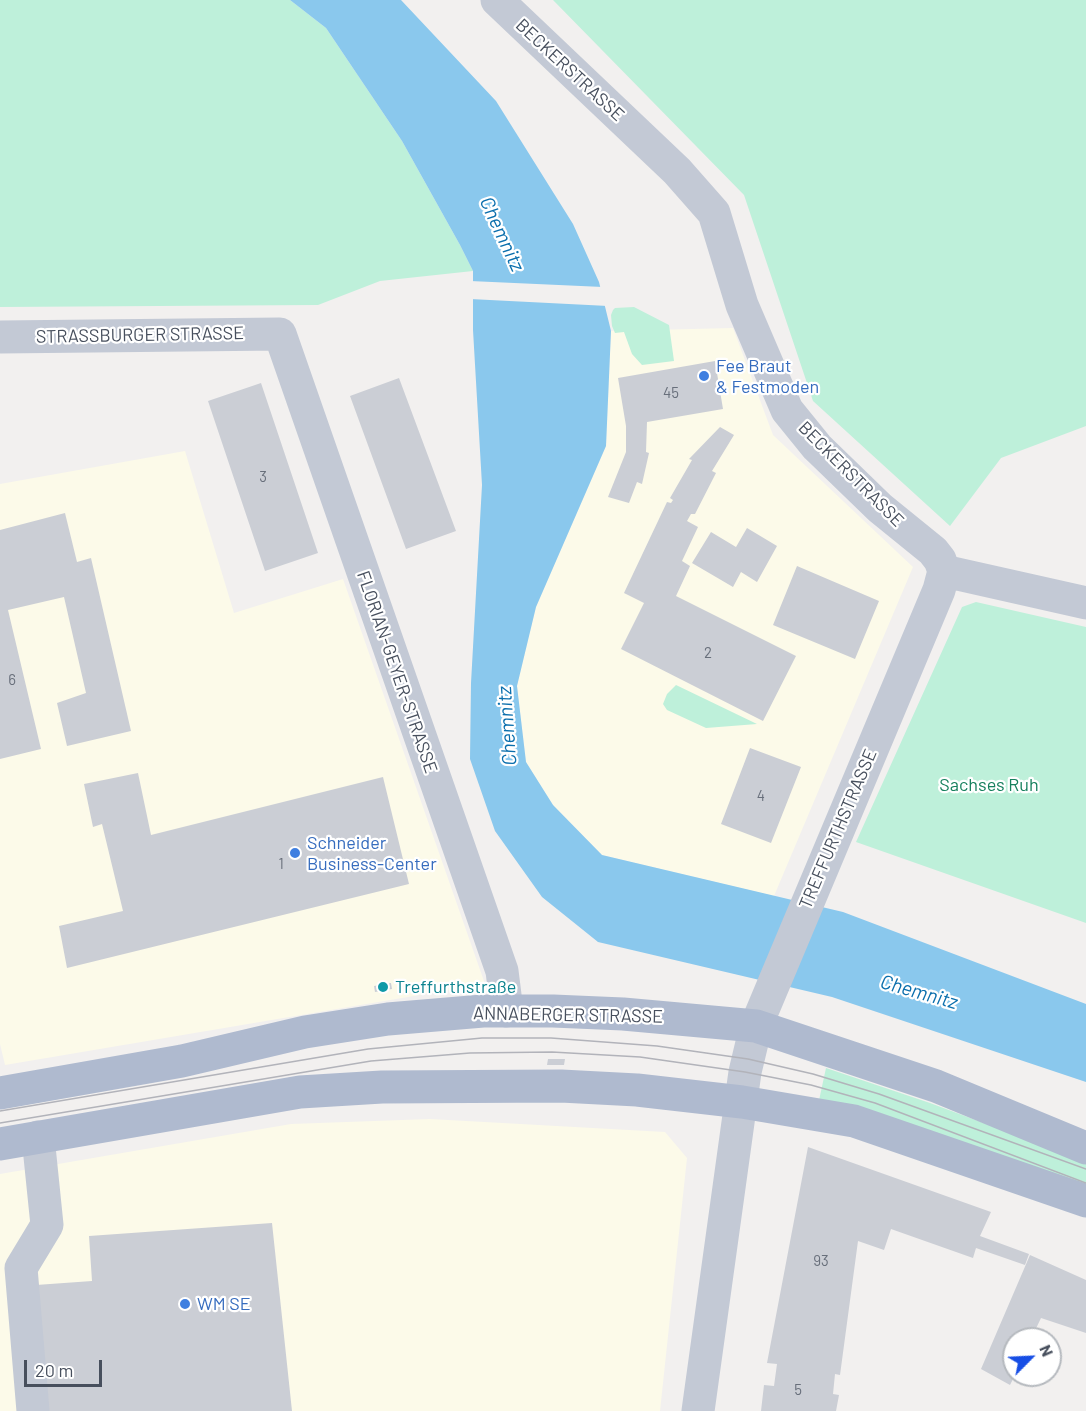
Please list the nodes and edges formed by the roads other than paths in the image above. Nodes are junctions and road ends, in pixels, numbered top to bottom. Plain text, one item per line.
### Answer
1 (497, 0) edge
2 (280, 334) joint
3 (0, 337) edge
4 (944, 571) junction
5 (1086, 603) edge
6 (507, 1011) junction
7 (759, 1018) junction
8 (0, 1093) edge
9 (742, 1102) junction
10 (38, 1137) junction
11 (0, 1144) edge
12 (1086, 1148) edge
13 (1086, 1201) edge
14 (33, 1411) edge
15 (698, 1411) edge

1 - 4 street, BECKERSTRASSE
2 - 3 street, STRASSBURGER STRASSE
2 - 6 street, FLORIAN-GEYER-STRASSE
4 - 5 street
4 - 7 street, TREFFURTHSTRASSE
6 - 7 main road, ANNABERGER STRASSE
6 - 8 main road, ANNABERGER STRASSE
7 - 9 street, TREFFURTHSTRASSE
7 - 12 main road, ANNABERGER STRASSE
9 - 10 main road
9 - 13 main road
9 - 15 street, TREFFURTHSTRASSE
10 - 11 main road
10 - 14 street

